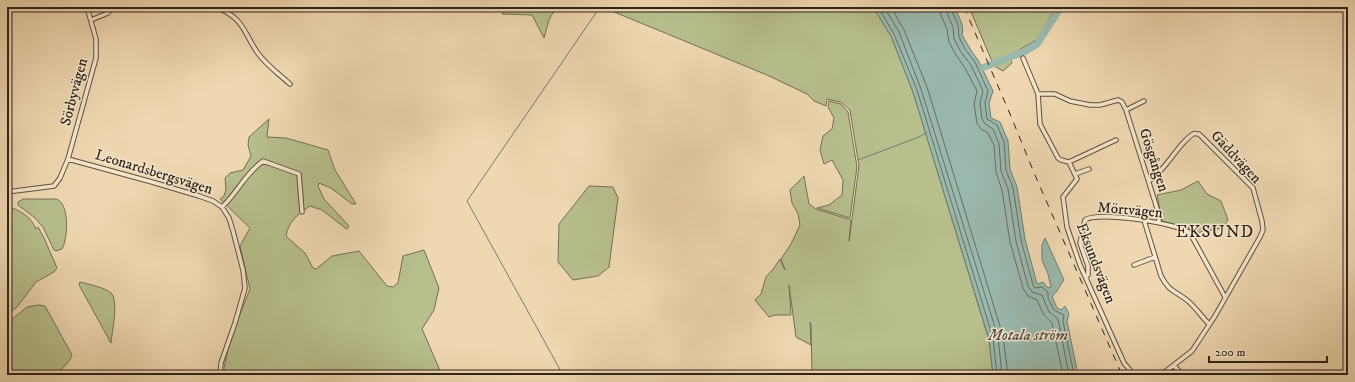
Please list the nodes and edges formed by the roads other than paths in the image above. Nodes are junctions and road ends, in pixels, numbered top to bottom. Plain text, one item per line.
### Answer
1 (87, 7) edge
2 (112, 7) edge
3 (216, 7) edge
4 (91, 20) junction
5 (1023, 58) dead end
6 (290, 84) dead end
7 (1038, 94) junction
8 (1144, 100) dead end
9 (1125, 108) junction
10 (1116, 140) dead end
11 (70, 160) junction
12 (1069, 162) junction
13 (1089, 169) dead end
14 (1075, 174) junction
15 (1149, 181) junction
16 (7, 192) edge
17 (222, 208) junction
18 (302, 212) dead end
19 (1144, 220) junction
20 (1158, 223) junction
21 (1155, 257) junction
22 (1134, 265) dead end
23 (1086, 277) junction
24 (1226, 297) junction
25 (1209, 324) junction
26 (1174, 366) junction
27 (220, 375) edge
28 (1134, 375) edge
29 (1161, 375) edge
30 (1183, 375) edge

1 - 4 street, Sörbyvägen
2 - 4 street
3 - 6 street
4 - 11 street, Sörbyvägen
5 - 7 street
7 - 9 street
7 - 12 street
8 - 9 street
9 - 15 street, Gösgången
10 - 12 street
11 - 16 street, Sörbyvägen
11 - 17 street, Leonardsbergsvägen
12 - 14 street
13 - 14 street
14 - 23 street, Eksundsvägen
15 - 20 street, Gösgången
15 - 24 street, Gäddvägen
17 - 18 street
17 - 27 street, Leonardsbergsvägen
19 - 20 street, Mörtvägen
19 - 21 street
19 - 23 street, Mörtvägen
20 - 24 street, Mörtvägen
21 - 22 street
21 - 25 street
23 - 28 street, Eksundsvägen
24 - 25 street, Gäddvägen
25 - 26 street, Gäddvägen
26 - 29 street, Gäddvägen
26 - 30 street

